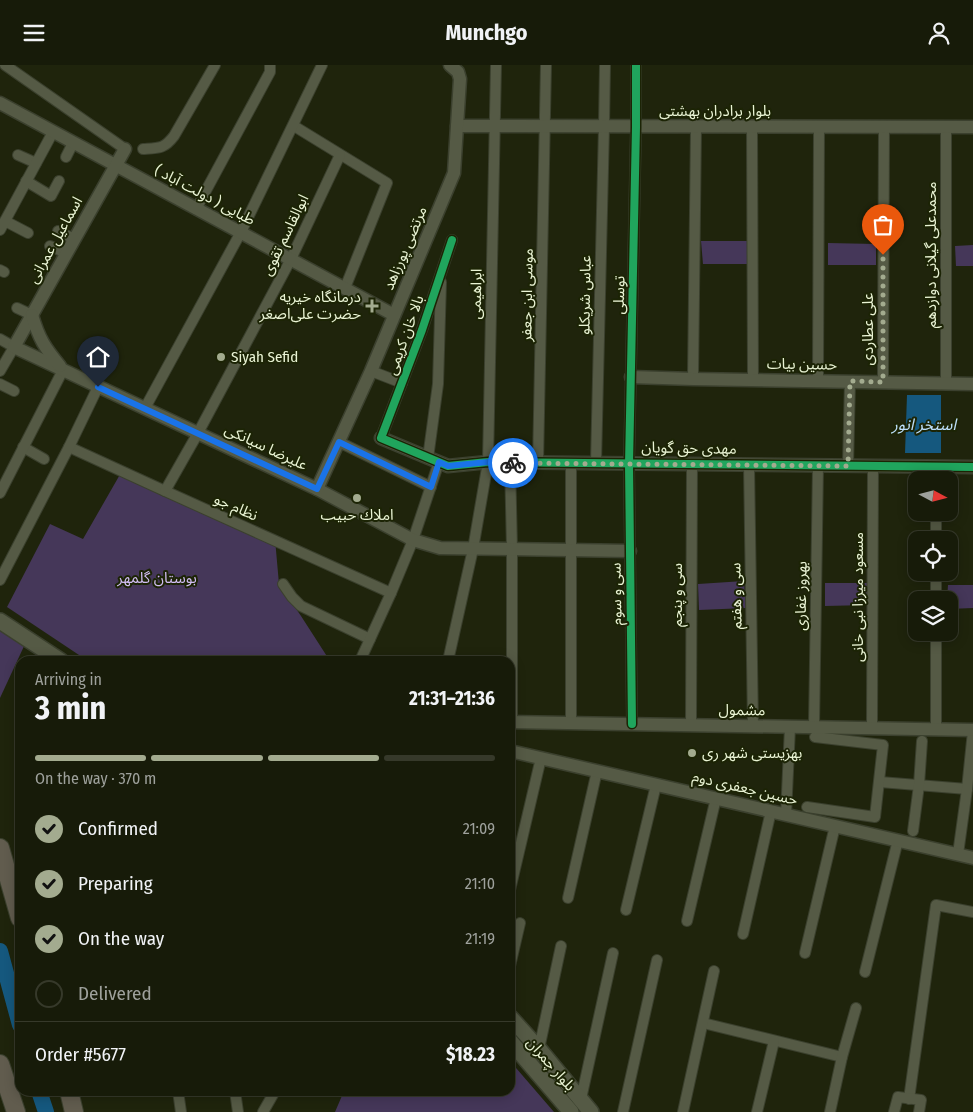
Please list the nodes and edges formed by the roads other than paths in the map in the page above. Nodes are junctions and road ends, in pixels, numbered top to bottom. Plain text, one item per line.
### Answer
1 (5, 65) edge
2 (215, 65) edge
3 (270, 65) edge
4 (322, 65) edge
5 (451, 65) edge
6 (496, 65) edge
7 (546, 65) edge
8 (605, 65) edge
9 (636, 65) edge
10 (0, 103) edge
11 (294, 126) junction
12 (457, 126) junction
13 (494, 127) junction
14 (546, 127) junction
15 (604, 127) junction
16 (636, 127) junction
17 (696, 127) junction
18 (752, 127) junction
19 (819, 127) junction
20 (884, 127) junction
21 (946, 127) junction
22 (973, 127) edge
23 (53, 132) junction
24 (73, 143) junction
25 (125, 149) joint
26 (143, 149) dead end
27 (18, 155) dead end
28 (340, 155) junction
29 (66, 157) dead end
30 (36, 163) junction
31 (115, 166) junction
32 (26, 181) junction
33 (59, 181) dead end
34 (196, 209) junction
35 (2, 225) edge
36 (58, 231) dead end
37 (241, 232) junction
38 (28, 233) dead end
39 (74, 239) junction
40 (452, 240) dead end
41 (50, 246) dead end
42 (66, 253) junction
43 (291, 259) junction
44 (442, 271) junction
45 (345, 288) junction
46 (17, 308) dead end
47 (32, 315) junction
48 (394, 315) junction
49 (0, 339) edge
50 (14, 347) junction
51 (63, 370) junction
52 (0, 371) edge
53 (371, 371) junction
54 (631, 377) junction
55 (694, 379) junction
56 (754, 379) junction
57 (818, 381) junction
58 (850, 381) junction
59 (883, 382) junction
60 (402, 383) junction
61 (946, 383) junction
62 (0, 384) edge
63 (973, 384) edge
64 (98, 387) junction
65 (14, 391) dead end
66 (145, 408) junction
67 (198, 433) junction
68 (381, 438) joint
69 (339, 442) junction
70 (23, 447) junction
71 (69, 447) junction
72 (44, 459) dead end
73 (433, 460) junction
74 (488, 462) junction
75 (510, 463) junction
76 (538, 463) junction
77 (571, 463) junction
78 (596, 463) junction
79 (629, 464) junction
80 (692, 464) junction
81 (749, 465) junction
82 (818, 466) junction
83 (848, 466) junction
84 (874, 466) junction
85 (936, 467) junction
86 (973, 467) edge
87 (936, 471) edge
88 (431, 487) junction
89 (317, 489) junction
90 (165, 491) junction
91 (0, 493) edge
92 (414, 537) junction
93 (473, 549) junction
94 (512, 549) junction
95 (570, 551) junction
96 (630, 551) junction
97 (0, 580) edge
98 (283, 584) dead end
99 (392, 593) junction
100 (0, 621) edge
101 (370, 639) junction
102 (936, 641) edge
103 (53, 656) edge
104 (362, 656) edge
105 (449, 656) edge
106 (511, 656) edge
107 (515, 722) edge
108 (571, 723) junction
109 (632, 724) junction
110 (691, 725) junction
111 (753, 726) junction
112 (790, 727) junction
113 (872, 728) junction
114 (936, 729) junction
115 (973, 731) edge
116 (815, 732) junction
117 (922, 741) dead end
118 (515, 752) edge
119 (541, 758) junction
120 (597, 771) junction
121 (880, 782) junction
122 (656, 785) junction
123 (919, 785) junction
124 (967, 789) junction
125 (716, 798) junction
126 (807, 807) dead end
127 (771, 811) junction
128 (786, 815) junction
129 (835, 826) junction
130 (913, 831) dead end
131 (898, 841) junction
132 (0, 848) edge
133 (958, 854) junction
134 (973, 858) edge
135 (515, 870) edge
136 (568, 898) dead end
137 (15, 900) edge
138 (626, 910) dead end
139 (973, 912) edge
140 (687, 921) dead end
141 (520, 923) dead end
142 (744, 934) dead end
143 (515, 944) edge
144 (561, 946) dead end
145 (613, 953) dead end
146 (805, 953) dead end
147 (657, 960) dead end
148 (714, 971) dead end
149 (866, 972) dead end
150 (856, 1008) dead end
151 (515, 1023) edge
152 (703, 1023) junction
153 (774, 1041) junction
154 (515, 1047) edge
155 (539, 1049) junction
156 (842, 1057) junction
157 (0, 1064) edge
158 (69, 1096) edge
159 (179, 1096) edge
160 (236, 1096) edge
161 (272, 1096) edge
162 (581, 1099) junction
163 (909, 1099) junction
164 (16, 1112) edge
165 (74, 1112) edge
166 (181, 1112) edge
167 (238, 1112) edge
168 (263, 1112) edge
169 (571, 1112) edge
170 (591, 1112) edge
171 (623, 1112) edge
172 (683, 1112) edge
173 (757, 1112) edge
174 (830, 1112) edge
175 (894, 1112) edge
176 (919, 1112) edge

1 - 25 street
2 - 26 street
3 - 34 street
4 - 11 street
5 - 12 street, مرتضی پورزاهد
6 - 13 street, ابراهیمی
7 - 14 street, موسی ابن جعفر
8 - 15 street, عباس شریکلو
9 - 16 street, توسلی
10 - 23 street, طبایی ( دولت آباد )
11 - 28 street
11 - 37 street
12 - 13 street, بلوار برادران بهشتی
12 - 48 street, مرتضی پورزاهد
13 - 14 street, بلوار برادران بهشتی
13 - 74 street, ابراهیمی
14 - 15 street, بلوار برادران بهشتی
14 - 76 street, موسی ابن جعفر
15 - 16 street, بلوار برادران بهشتی
15 - 78 street, عباس شریکلو
16 - 17 street, بلوار برادران بهشتی
16 - 54 street, توسلی
17 - 18 street, بلوار برادران بهشتی
17 - 55 street
18 - 19 street, بلوار برادران بهشتی
18 - 56 street
19 - 20 street, بلوار برادران بهشتی
19 - 57 street
20 - 21 street, بلوار برادران بهشتی
20 - 59 street, علی عطاردی
21 - 22 street, بلوار برادران بهشتی
21 - 61 street, محمدعلی گیلانی دوازدهم
23 - 24 street, طبایی ( دولت آباد )
23 - 30 street
24 - 29 street
24 - 31 street, طبایی ( دولت آباد )
25 - 31 street, اسماعیل عمرانی
27 - 30 street
28 - 43 street, ابوالقاسم تقوی
28 - 45 street
30 - 32 street
31 - 34 street, طبایی ( دولت آباد )
31 - 39 street, اسماعیل عمرانی
32 - 33 street
32 - 35 street
34 - 37 street, طبایی ( دولت آباد )
35 - 38 street
36 - 39 street
37 - 43 street, طبایی ( دولت آباد )
37 - 66 street
39 - 42 street, اسماعیل عمرانی
40 - 44 street, بالا خان کریمی
41 - 42 street
42 - 47 street, اسماعیل عمرانی
43 - 45 street, طبایی ( دولت آباد )
43 - 67 street, ابوالقاسم تقوی
44 - 60 street, بالا خان کریمی
44 - 73 street, بالا خان کریمی
45 - 48 street, طبایی ( دولت آباد )
46 - 47 street
47 - 50 street, اسماعیل عمرانی
47 - 51 street
48 - 53 street, مرتضی پورزاهد
49 - 50 street
50 - 51 street, علیرضا سیانکی
50 - 52 street
51 - 64 street, علیرضا سیانکی
51 - 70 street
53 - 60 street
53 - 69 street, مرتضی پورزاهد
54 - 55 street, حسین بیات
54 - 79 street, توسلی
55 - 56 street, حسین بیات
56 - 57 street, حسین بیات
57 - 58 street, حسین بیات
58 - 59 street, حسین بیات
58 - 83 street
59 - 61 street, حسین بیات
60 - 68 street, بالا خان کریمی
61 - 63 street, حسین بیات
62 - 65 street
64 - 66 street, علیرضا سیانکی
64 - 71 street
66 - 67 street, علیرضا سیانکی
67 - 89 street, علیرضا سیانکی
67 - 90 street, ابوالقاسم تقوی
68 - 73 street, مهدی حق گویان
69 - 88 street
69 - 89 street, مرتضی پورزاهد
70 - 72 street
70 - 91 street
71 - 90 street, نظام جو
71 - 97 street
73 - 74 street, مهدی حق گویان
73 - 88 street, بالا خان کریمی
74 - 75 street, مهدی حق گویان
74 - 93 street, ابراهیمی
75 - 76 street, مهدی حق گویان
75 - 94 street
76 - 77 street, مهدی حق گویان
77 - 78 street, مهدی حق گویان
77 - 95 street
78 - 79 street, مهدی حق گویان
79 - 80 street, مهدی حق گویان
79 - 96 street, سی و سوم
80 - 81 street, مهدی حق گویان
80 - 110 street, سی و پنجم
81 - 82 street, مهدی حق گویان
81 - 111 street, سی و هفتم
82 - 83 street, مهدی حق گویان
82 - 116 street, بهروز غفاری
83 - 84 street, مهدی حق گویان
84 - 85 street, مهدی حق گویان
84 - 113 street, مسعود میرزا نبی خانی
85 - 86 street, مهدی حق گویان
85 - 87 street
88 - 92 street, بالا خان کریمی
89 - 92 street, علیرضا سیانکی
90 - 99 street, نظام جو
92 - 93 street, علیرضا سیانکی
92 - 99 street, بالا خان کریمی
93 - 94 street, علیرضا سیانکی
93 - 105 street, ابراهیمی
94 - 95 street, علیرضا سیانکی
94 - 106 street
95 - 96 street, علیرضا سیانکی
95 - 108 street
96 - 109 street, سی و سوم
98 - 101 street
99 - 101 street, بالا خان کریمی
100 - 103 main road
101 - 104 street, بالا خان کریمی
102 - 114 street
107 - 108 street, مشمول
108 - 109 street, مشمول
109 - 110 street, مشمول
110 - 111 street, مشمول
111 - 112 street, مشمول
112 - 116 street, مشمول
112 - 128 street
113 - 114 street, مشمول
113 - 116 street, مشمول
114 - 115 street, مشمول
115 - 124 street
116 - 121 street
117 - 123 street
118 - 119 street, حسین جعفری دوم
119 - 120 street, حسین جعفری دوم
119 - 135 street
120 - 122 street, حسین جعفری دوم
120 - 136 street
121 - 123 street
121 - 126 street
122 - 125 street, حسین جعفری دوم
122 - 138 street
123 - 124 street
123 - 130 street
124 - 133 street
125 - 127 street, حسین جعفری دوم
125 - 140 street
127 - 128 street, حسین جعفری دوم
127 - 142 street
128 - 129 street, حسین جعفری دوم
129 - 131 street, حسین جعفری دوم
129 - 146 street
131 - 133 street, حسین جعفری دوم
131 - 149 street
132 - 137 highway
133 - 134 street, حسین جعفری دوم
139 - 163 street
141 - 143 street
144 - 155 street
145 - 162 street
147 - 171 street
148 - 152 street
150 - 156 street
151 - 155 main road, بلوار چمران
152 - 153 street
152 - 172 street
153 - 156 street
153 - 173 street
154 - 169 main road, بلوار چمران
155 - 162 main road, بلوار چمران
156 - 174 street
157 - 164 highway
158 - 165 highway
159 - 166 street
160 - 167 street
161 - 168 street
162 - 170 main road, بلوار چمران
163 - 175 street
163 - 176 street

